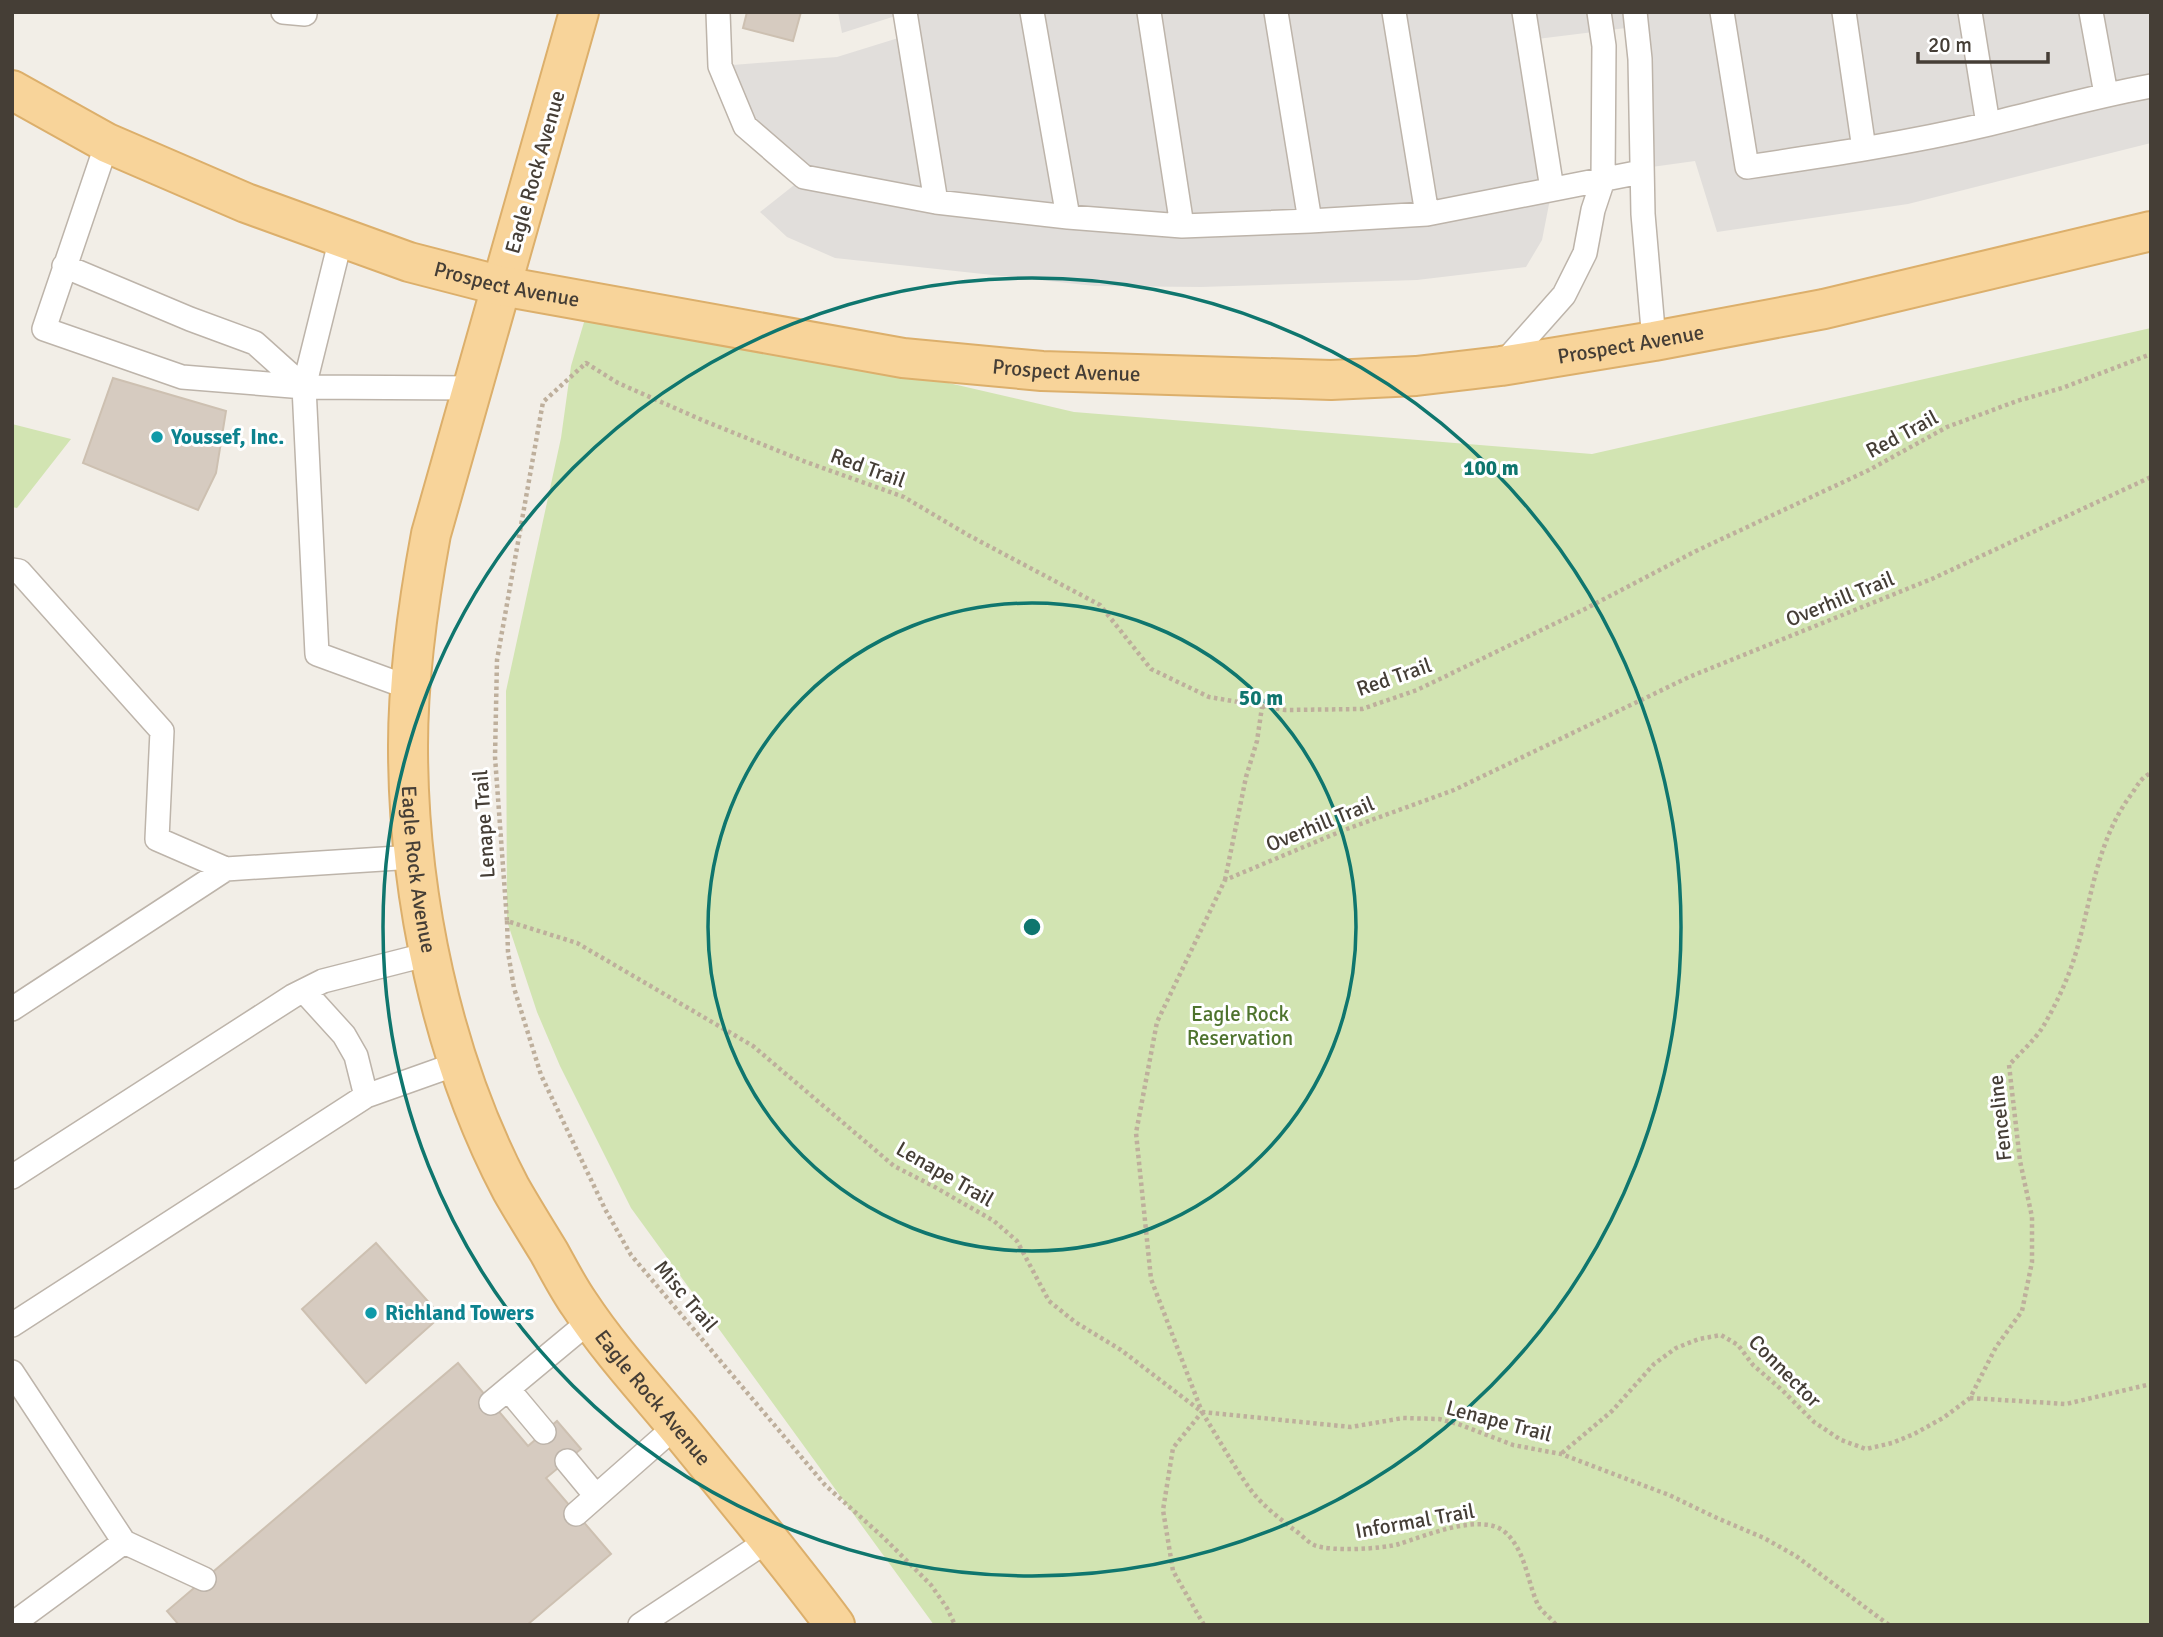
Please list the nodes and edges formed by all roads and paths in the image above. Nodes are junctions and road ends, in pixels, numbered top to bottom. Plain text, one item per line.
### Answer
1 (283, 12) edge
2 (305, 12) edge
3 (579, 12) edge
4 (718, 12) edge
5 (905, 12) edge
6 (1032, 12) edge
7 (1149, 12) edge
8 (1276, 12) edge
9 (1394, 12) edge
10 (1524, 12) edge
11 (1599, 12) edge
12 (1635, 12) edge
13 (1723, 12) edge
14 (1844, 12) edge
15 (1970, 12) edge
16 (2091, 12) edge
17 (2151, 86) edge
18 (12, 90) edge
19 (2106, 94) junction
20 (1988, 124) junction
21 (107, 143) junction
22 (1864, 149) junction
23 (1641, 172) junction
24 (1603, 180) junction
25 (1552, 189) junction
26 (936, 202) junction
27 (1427, 214) junction
28 (1068, 217) junction
29 (1310, 221) junction
30 (1182, 226) junction
31 (2151, 231) edge
32 (341, 238) junction
33 (65, 266) junction
34 (502, 286) junction
35 (1654, 341) junction
36 (2151, 354) edge
37 (586, 363) joint
38 (1501, 366) junction
39 (304, 387) junction
40 (473, 388) junction
41 (2151, 477) edge
42 (12, 570) edge
43 (410, 688) junction
44 (1262, 707) junction
45 (2151, 773) edge
46 (414, 857) junction
47 (226, 869) junction
48 (1225, 880) junction
49 (507, 921) junction
50 (429, 954) junction
51 (304, 991) junction
52 (12, 1009) edge
53 (459, 1063) junction
54 (366, 1096) junction
55 (12, 1177) edge
56 (592, 1320) junction
57 (12, 1325) edge
58 (12, 1373) edge
59 (2151, 1384) edge
60 (1970, 1398) junction
61 (1202, 1412) junction
62 (676, 1426) junction
63 (544, 1432) dead end
64 (1561, 1454) junction
65 (567, 1461) dead end
66 (596, 1496) junction
67 (576, 1514) dead end
68 (770, 1539) junction
69 (124, 1542) junction
70 (204, 1579) dead end
71 (17, 1615) edge
72 (640, 1625) edge
73 (835, 1625) edge
74 (955, 1625) edge
75 (1204, 1625) edge
76 (1556, 1625) edge
77 (1889, 1625) edge

1 - 2 lane
3 - 34 main road, Eagle Rock Avenue
4 - 26 lane
5 - 26 lane
6 - 28 lane
7 - 30 lane
8 - 29 lane
9 - 27 lane
10 - 25 lane
11 - 24 lane
12 - 23 lane
13 - 22 lane
14 - 22 lane
15 - 20 lane
16 - 19 lane
17 - 19 lane
18 - 21 main road, Prospect Avenue
19 - 20 lane
20 - 22 lane
21 - 32 main road, Prospect Avenue
21 - 33 lane
23 - 24 lane
23 - 35 lane
24 - 25 lane
24 - 38 lane
25 - 27 lane
26 - 28 lane
27 - 29 lane
28 - 30 lane
29 - 30 lane
31 - 35 main road, Prospect Avenue
32 - 34 main road, Prospect Avenue
32 - 39 lane
33 - 39 lane
33 - 39 lane
34 - 38 main road, Prospect Avenue
34 - 40 main road, Eagle Rock Avenue
35 - 38 main road, Prospect Avenue
36 - 44 path, Red Trail
37 - 44 path, Red Trail
37 - 49 path, Lenape Trail
39 - 40 lane
39 - 43 lane
40 - 43 main road, Eagle Rock Avenue
41 - 48 path, Overhill Trail
42 - 47 lane
43 - 46 main road, Eagle Rock Avenue
44 - 48 path
45 - 60 path, Fenceline
46 - 47 lane
46 - 50 main road, Eagle Rock Avenue
47 - 52 lane
48 - 61 path
49 - 61 path, Lenape Trail
49 - 74 path, Misc Trail
50 - 51 lane
50 - 53 main road, Eagle Rock Avenue
51 - 54 lane
51 - 55 lane
53 - 54 lane
53 - 56 main road, Eagle Rock Avenue
54 - 57 lane
56 - 62 main road, Eagle Rock Avenue
56 - 63 lane
58 - 69 lane
59 - 60 path
60 - 64 path, Connector
61 - 64 path, Lenape Trail
61 - 75 path
61 - 76 path, Informal Trail
62 - 66 lane
62 - 68 main road, Eagle Rock Avenue
64 - 77 path, Lenape Trail
65 - 66 lane
66 - 67 lane
68 - 72 lane
68 - 73 main road, Eagle Rock Avenue
69 - 70 lane
69 - 71 lane

